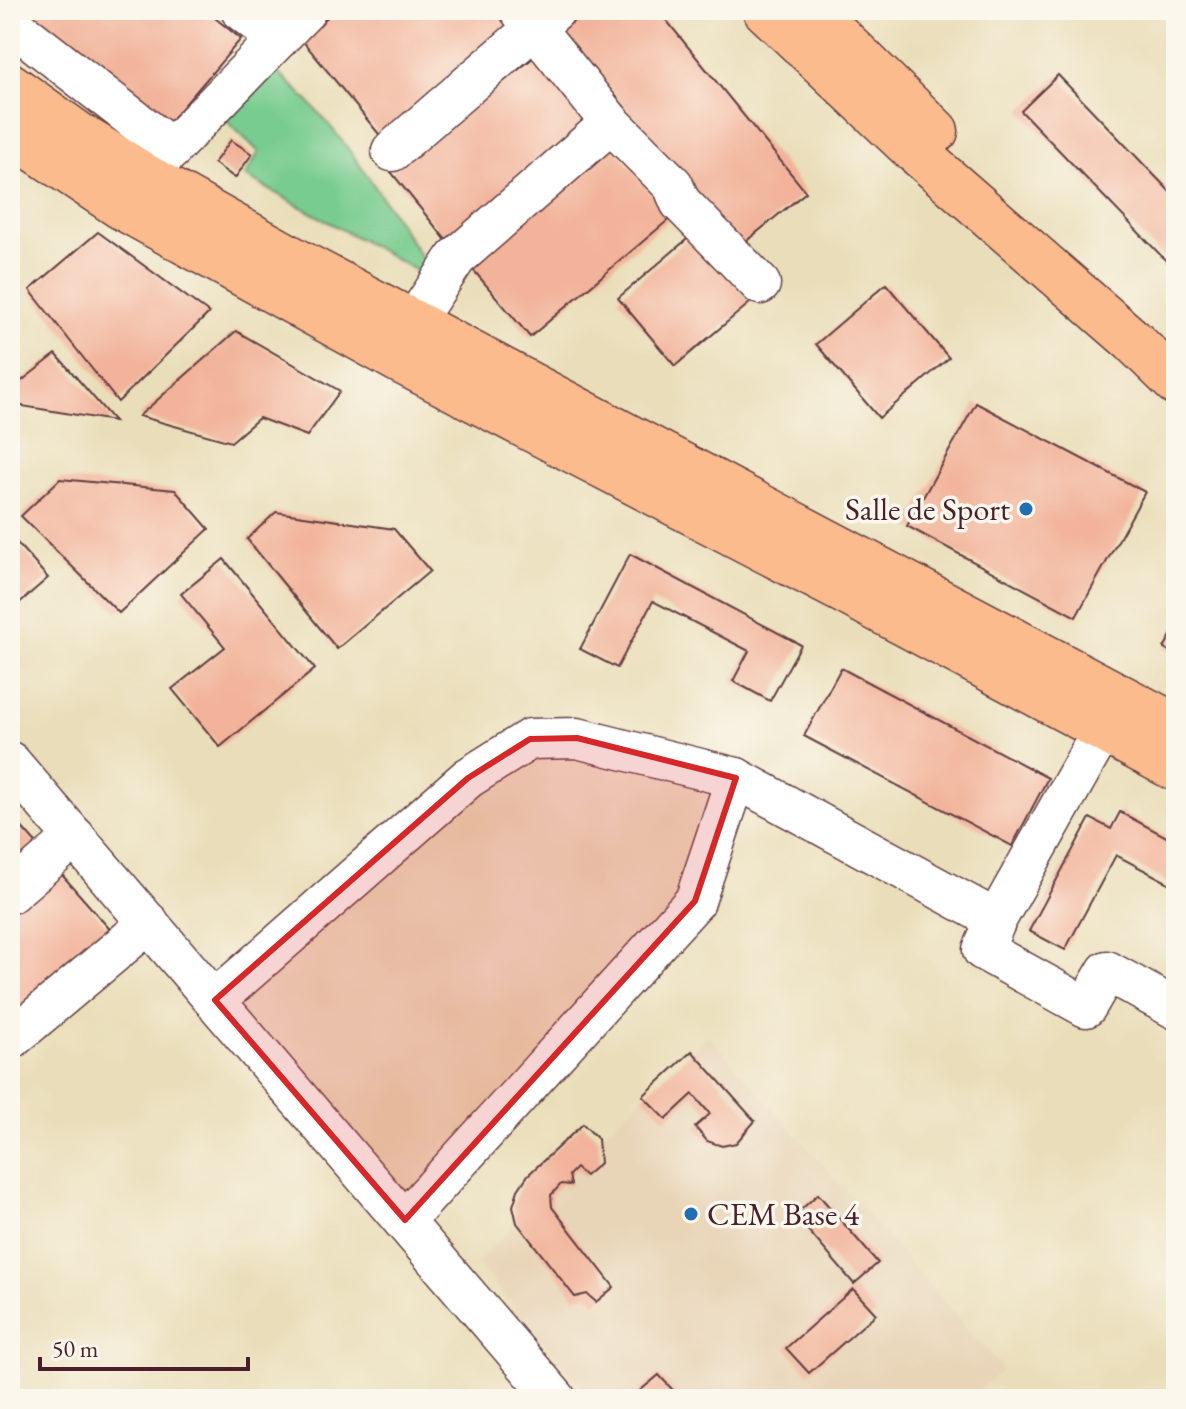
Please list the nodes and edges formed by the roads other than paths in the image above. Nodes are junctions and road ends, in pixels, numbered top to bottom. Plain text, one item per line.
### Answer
1 (241, 10) edge
2 (306, 10) edge
3 (765, 10) edge
4 (812, 10) edge
5 (537, 16) edge
6 (10, 23) edge
7 (278, 39) junction
8 (10, 85) edge
9 (611, 123) junction
10 (10, 133) edge
11 (392, 151) dead end
12 (146, 177) junction
13 (760, 284) dead end
14 (413, 323) junction
15 (1176, 346) edge
16 (1176, 383) edge
17 (1176, 726) edge
18 (1103, 730) junction
19 (11, 764) edge
20 (1176, 769) edge
21 (736, 778) junction
22 (75, 837) junction
23 (10, 893) edge
24 (996, 920) junction
25 (149, 923) junction
26 (215, 1000) junction
27 (1176, 1009) edge
28 (10, 1040) edge
29 (405, 1220) junction
30 (556, 1399) edge

1 - 7 street
2 - 7 street
3 - 16 main road
4 - 15 main road
5 - 9 street
5 - 11 street
6 - 12 street
7 - 12 street
8 - 12 main road
9 - 13 street
9 - 14 street
10 - 12 main road
12 - 14 main road
12 - 18 main road
14 - 17 main road
18 - 20 main road
18 - 24 street
19 - 22 street
21 - 24 street
21 - 26 street
21 - 29 street
22 - 23 street
22 - 25 street
24 - 27 street
25 - 26 street
25 - 28 street
26 - 29 street
29 - 30 street

